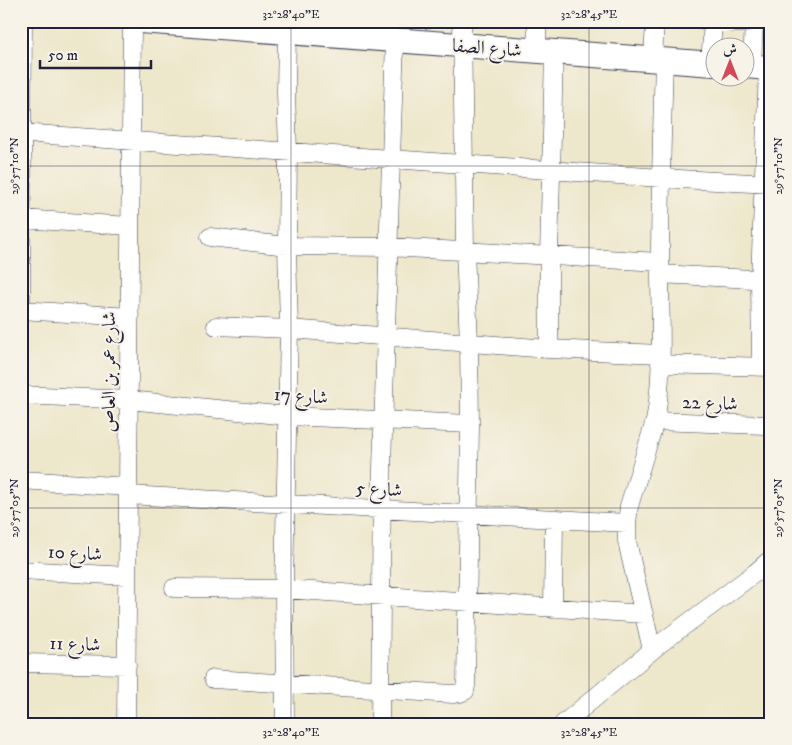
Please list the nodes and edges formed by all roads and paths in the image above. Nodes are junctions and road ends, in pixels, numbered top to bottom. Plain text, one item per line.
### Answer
1 (23, 21) edge
2 (132, 21) edge
3 (140, 21) edge
4 (462, 21) edge
5 (537, 21) edge
6 (655, 21) edge
7 (704, 21) edge
8 (713, 22) edge
9 (753, 23) edge
10 (366, 30) edge
11 (286, 32) junction
12 (713, 38) edge
13 (396, 40) junction
14 (462, 45) junction
15 (545, 52) junction
16 (658, 60) junction
17 (704, 63) edge
18 (759, 67) edge
19 (22, 133) edge
20 (131, 141) junction
21 (288, 151) junction
22 (390, 158) junction
23 (463, 164) junction
24 (552, 169) junction
25 (661, 178) junction
26 (768, 183) edge
27 (22, 219) edge
28 (130, 226) junction
29 (210, 237) dead end
30 (287, 246) junction
31 (388, 248) junction
32 (464, 251) junction
33 (550, 256) junction
34 (660, 268) junction
35 (766, 280) edge
36 (21, 301) edge
37 (21, 310) edge
38 (130, 317) junction
39 (216, 326) dead end
40 (289, 330) junction
41 (386, 337) junction
42 (470, 342) junction
43 (549, 349) junction
44 (660, 359) junction
45 (766, 366) edge
46 (21, 395) edge
47 (129, 400) junction
48 (287, 416) junction
49 (384, 421) junction
50 (654, 421) junction
51 (470, 424) junction
52 (765, 424) dead end
53 (21, 480) edge
54 (128, 491) junction
55 (286, 504) junction
56 (382, 509) junction
57 (469, 514) junction
58 (554, 519) junction
59 (627, 523) junction
60 (771, 559) edge
61 (21, 570) edge
62 (127, 576) junction
63 (174, 588) dead end
64 (284, 589) junction
65 (381, 596) junction
66 (467, 603) junction
67 (553, 609) junction
68 (644, 614) junction
69 (652, 650) junction
70 (21, 662) edge
71 (127, 665) junction
72 (213, 679) dead end
73 (285, 683) junction
74 (380, 689) junction
75 (126, 724) edge
76 (285, 724) edge
77 (380, 724) edge
78 (563, 724) edge

1 - 19 street
2 - 20 street, شارع عمر بن العاص
3 - 11 main road, شارع الصفا
4 - 14 street
5 - 15 street
6 - 16 street
7 - 8 street
8 - 9 street
8 - 12 street
9 - 18 street
10 - 11 main road, شارع الصفا
10 - 13 main road, شارع الصفا
11 - 21 street
13 - 14 main road, شارع الصفا
13 - 22 street
14 - 15 main road, شارع الصفا
14 - 23 street
15 - 16 main road, شارع الصفا
15 - 24 street
16 - 17 main road, شارع الصفا
16 - 25 street
18 - 26 street
19 - 20 street
19 - 27 street
20 - 21 street
20 - 28 street, شارع عمر بن العاص
21 - 22 street
21 - 30 street
22 - 23 street
22 - 31 street
23 - 24 street
23 - 32 street
24 - 25 street
24 - 33 street
25 - 26 street
25 - 34 street
26 - 35 street
27 - 28 street
27 - 36 street
28 - 38 street, شارع عمر بن العاص
29 - 30 street
30 - 31 street
30 - 40 street
31 - 32 street
31 - 41 street
32 - 33 street
32 - 42 street
33 - 34 street
33 - 43 street
34 - 35 street
34 - 44 street
35 - 45 street
37 - 38 street
38 - 47 street, شارع عمر بن العاص
39 - 40 street
40 - 41 street
40 - 48 street
41 - 42 street
41 - 49 street
42 - 43 street
42 - 51 street
43 - 44 street
44 - 45 street
44 - 50 street
46 - 47 street, شارع 17
47 - 48 street, شارع 17
47 - 54 street, شارع عمر بن العاص
48 - 49 street, شارع 17
48 - 55 street
49 - 51 street, شارع 17
49 - 56 street
50 - 52 street, شارع 22
50 - 59 street
51 - 57 street
53 - 54 street, شارع 5
54 - 55 street, شارع 5
54 - 62 street, شارع عمر بن العاص
55 - 56 street, شارع 5
55 - 64 street
56 - 57 street, شارع 5
56 - 65 street
57 - 58 street, شارع 5
57 - 66 street
58 - 59 street, شارع 5
58 - 67 street
59 - 68 street
60 - 69 street
61 - 62 street, شارع 10
62 - 71 street, شارع عمر بن العاص
63 - 64 street
64 - 65 street
64 - 73 street
65 - 66 street
65 - 74 street
66 - 67 street
66 - 74 street
67 - 68 street
68 - 69 street
69 - 78 street
70 - 71 street, شارع 11
71 - 75 street, شارع عمر بن العاص
72 - 73 street
73 - 74 street
73 - 76 street
74 - 77 street

